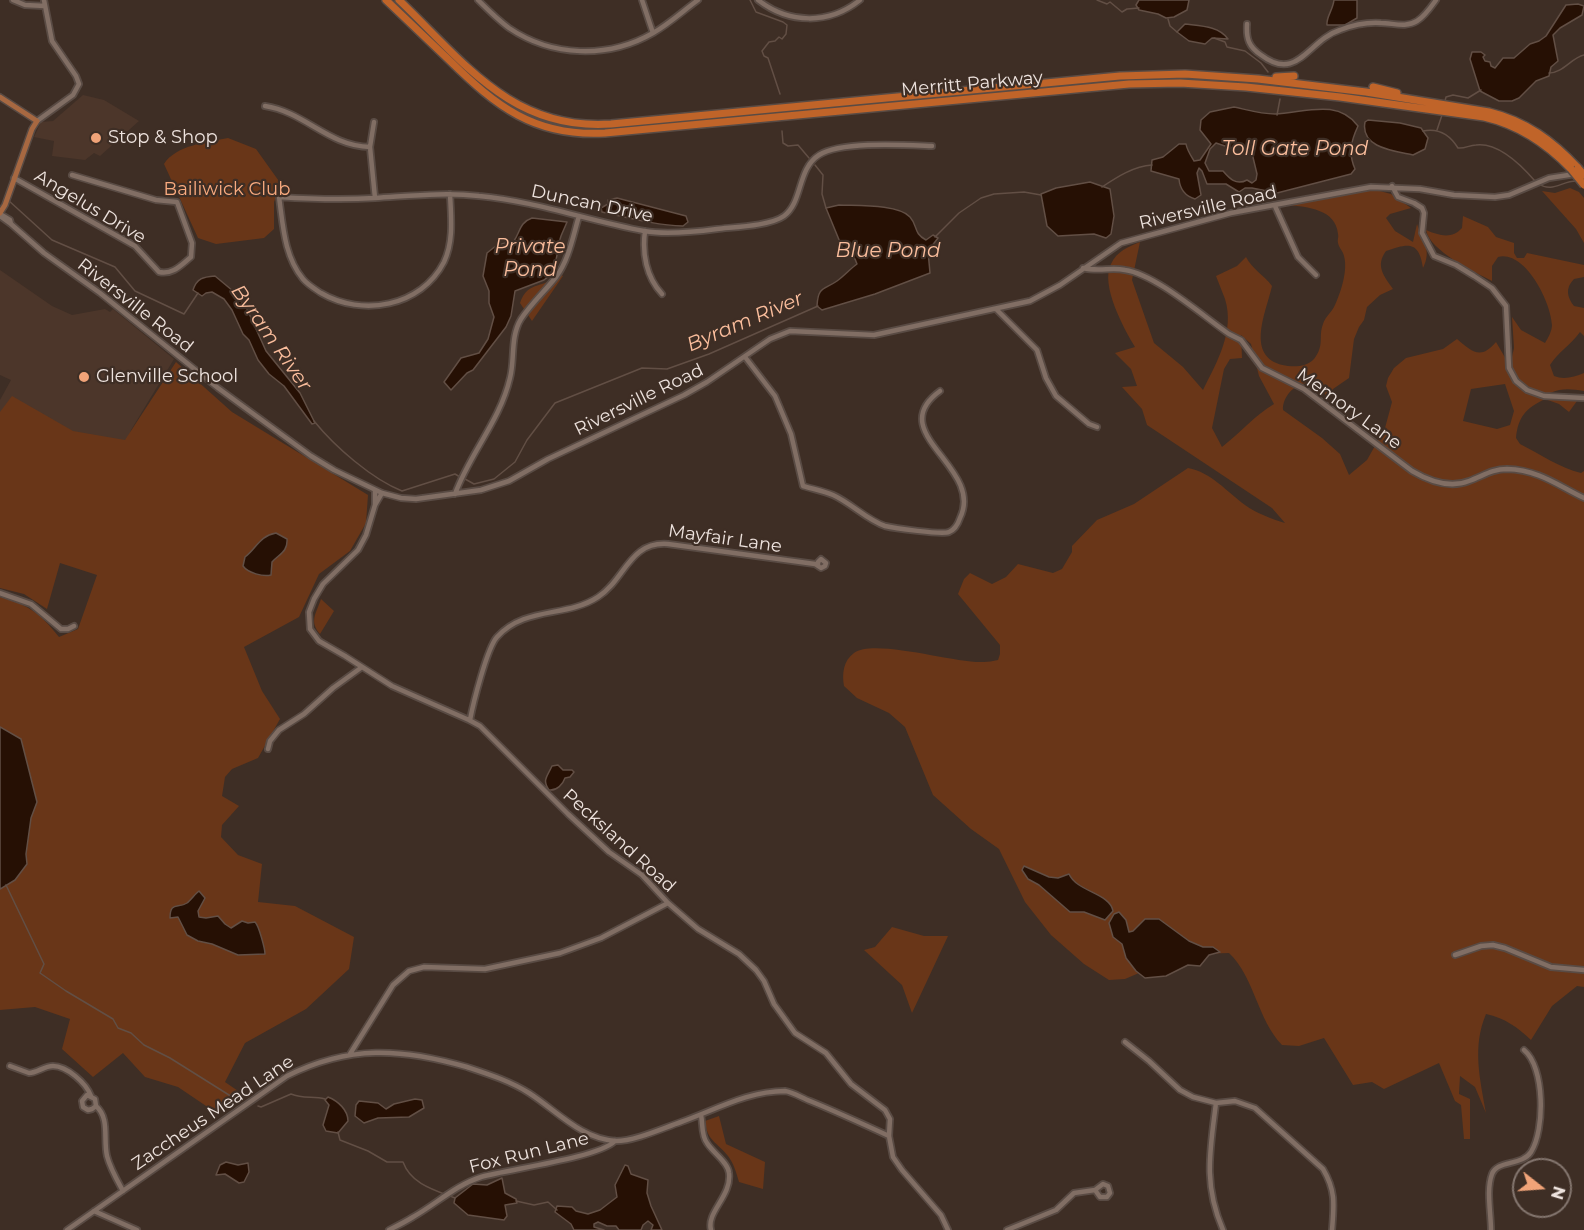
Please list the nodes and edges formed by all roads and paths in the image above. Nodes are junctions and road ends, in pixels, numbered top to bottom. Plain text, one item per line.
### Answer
1 (13, 0) edge
2 (386, 0) edge
3 (399, 0) edge
4 (478, 0) edge
5 (642, 0) edge
6 (698, 0) edge
7 (758, 0) edge
8 (860, 0) edge
9 (1436, 0) edge
10 (45, 3) edge
11 (1247, 24) dead end
12 (654, 33) junction
13 (1294, 76) dead end
14 (1251, 78) junction
15 (1373, 87) dead end
16 (0, 97) edge
17 (1434, 105) junction
18 (266, 106) dead end
19 (37, 121) junction
20 (374, 122) dead end
21 (932, 146) dead end
22 (370, 147) junction
23 (1579, 172) edge
24 (72, 175) dead end
25 (14, 178) junction
26 (1584, 184) edge
27 (1392, 186) junction
28 (450, 194) junction
29 (375, 198) junction
30 (1275, 206) junction
31 (0, 215) edge
32 (579, 216) junction
33 (645, 231) junction
34 (1083, 268) junction
35 (1316, 275) dead end
36 (662, 294) dead end
37 (996, 309) junction
38 (745, 357) junction
39 (940, 392) dead end
40 (1584, 399) edge
41 (1097, 427) dead end
42 (375, 490) junction
43 (382, 493) junction
44 (455, 494) junction
45 (1584, 498) edge
46 (375, 505) junction
47 (818, 565) dead end
48 (0, 592) edge
49 (74, 626) dead end
50 (362, 667) junction
51 (470, 720) junction
52 (268, 749) dead end
53 (668, 903) junction
54 (1455, 955) dead end
55 (1584, 970) edge
56 (1125, 1042) dead end
57 (1524, 1050) dead end
58 (350, 1054) junction
59 (10, 1066) dead end
60 (91, 1096) junction
61 (1216, 1103) junction
62 (96, 1106) junction
63 (701, 1115) junction
64 (889, 1136) junction
65 (615, 1141) junction
66 (1095, 1190) dead end
67 (123, 1191) junction
68 (94, 1211) junction
69 (67, 1230) edge
70 (137, 1230) edge
71 (389, 1230) edge
72 (711, 1230) edge
73 (948, 1230) edge
74 (1007, 1230) edge
75 (1223, 1230) edge
76 (1332, 1230) edge
77 (1491, 1230) edge

1 - 10 street
2 - 17 highway, Merritt Parkway
3 - 14 highway, Merritt Parkway
4 - 12 street
5 - 12 street
6 - 12 street
7 - 8 street
9 - 11 street
10 - 19 street
13 - 14 highway
14 - 17 highway, Merritt Parkway
15 - 17 highway
16 - 19 main road
17 - 23 highway, Merritt Parkway
18 - 22 street
19 - 25 main road
20 - 22 street
21 - 33 street, Duncan Drive
22 - 29 street
23 - 26 highway, Merritt Parkway, bridge
23 - 27 street, Riversville Road
24 - 25 street, Angelus Drive
25 - 31 main road
27 - 30 street, Riversville Road
27 - 40 street
28 - 29 street, Duncan Drive
28 - 29 street, Duncan Drive
28 - 32 street, Duncan Drive
30 - 34 street, Riversville Road
30 - 35 street
31 - 42 street, Riversville Road
32 - 33 street, Duncan Drive
32 - 44 street
33 - 36 street
34 - 37 street, Riversville Road
34 - 45 street, Memory Lane
37 - 38 street, Riversville Road
37 - 41 street
38 - 39 street
38 - 44 street, Riversville Road
42 - 43 street, Riversville Road
42 - 46 street, Pecksland Road
43 - 44 street, Riversville Road
43 - 46 street, Pecksland Road
46 - 50 street, Pecksland Road
47 - 51 street, Mayfair Lane
48 - 49 street
50 - 51 street, Pecksland Road
50 - 52 street
51 - 53 street, Pecksland Road
53 - 58 street
53 - 64 street, Pecksland Road
54 - 55 street
56 - 61 street
57 - 77 street
58 - 65 street, Zaccheus Mead Lane
58 - 67 street, Zaccheus Mead Lane
59 - 60 street
60 - 62 street
60 - 62 street
61 - 75 street
61 - 76 street
62 - 67 street
63 - 64 street
63 - 65 street
63 - 72 street
64 - 73 street, Pecksland Road
65 - 71 street, Fox Run Lane
66 - 74 street
67 - 68 street, Zaccheus Mead Lane
68 - 69 street, Zaccheus Mead Lane
68 - 70 street

